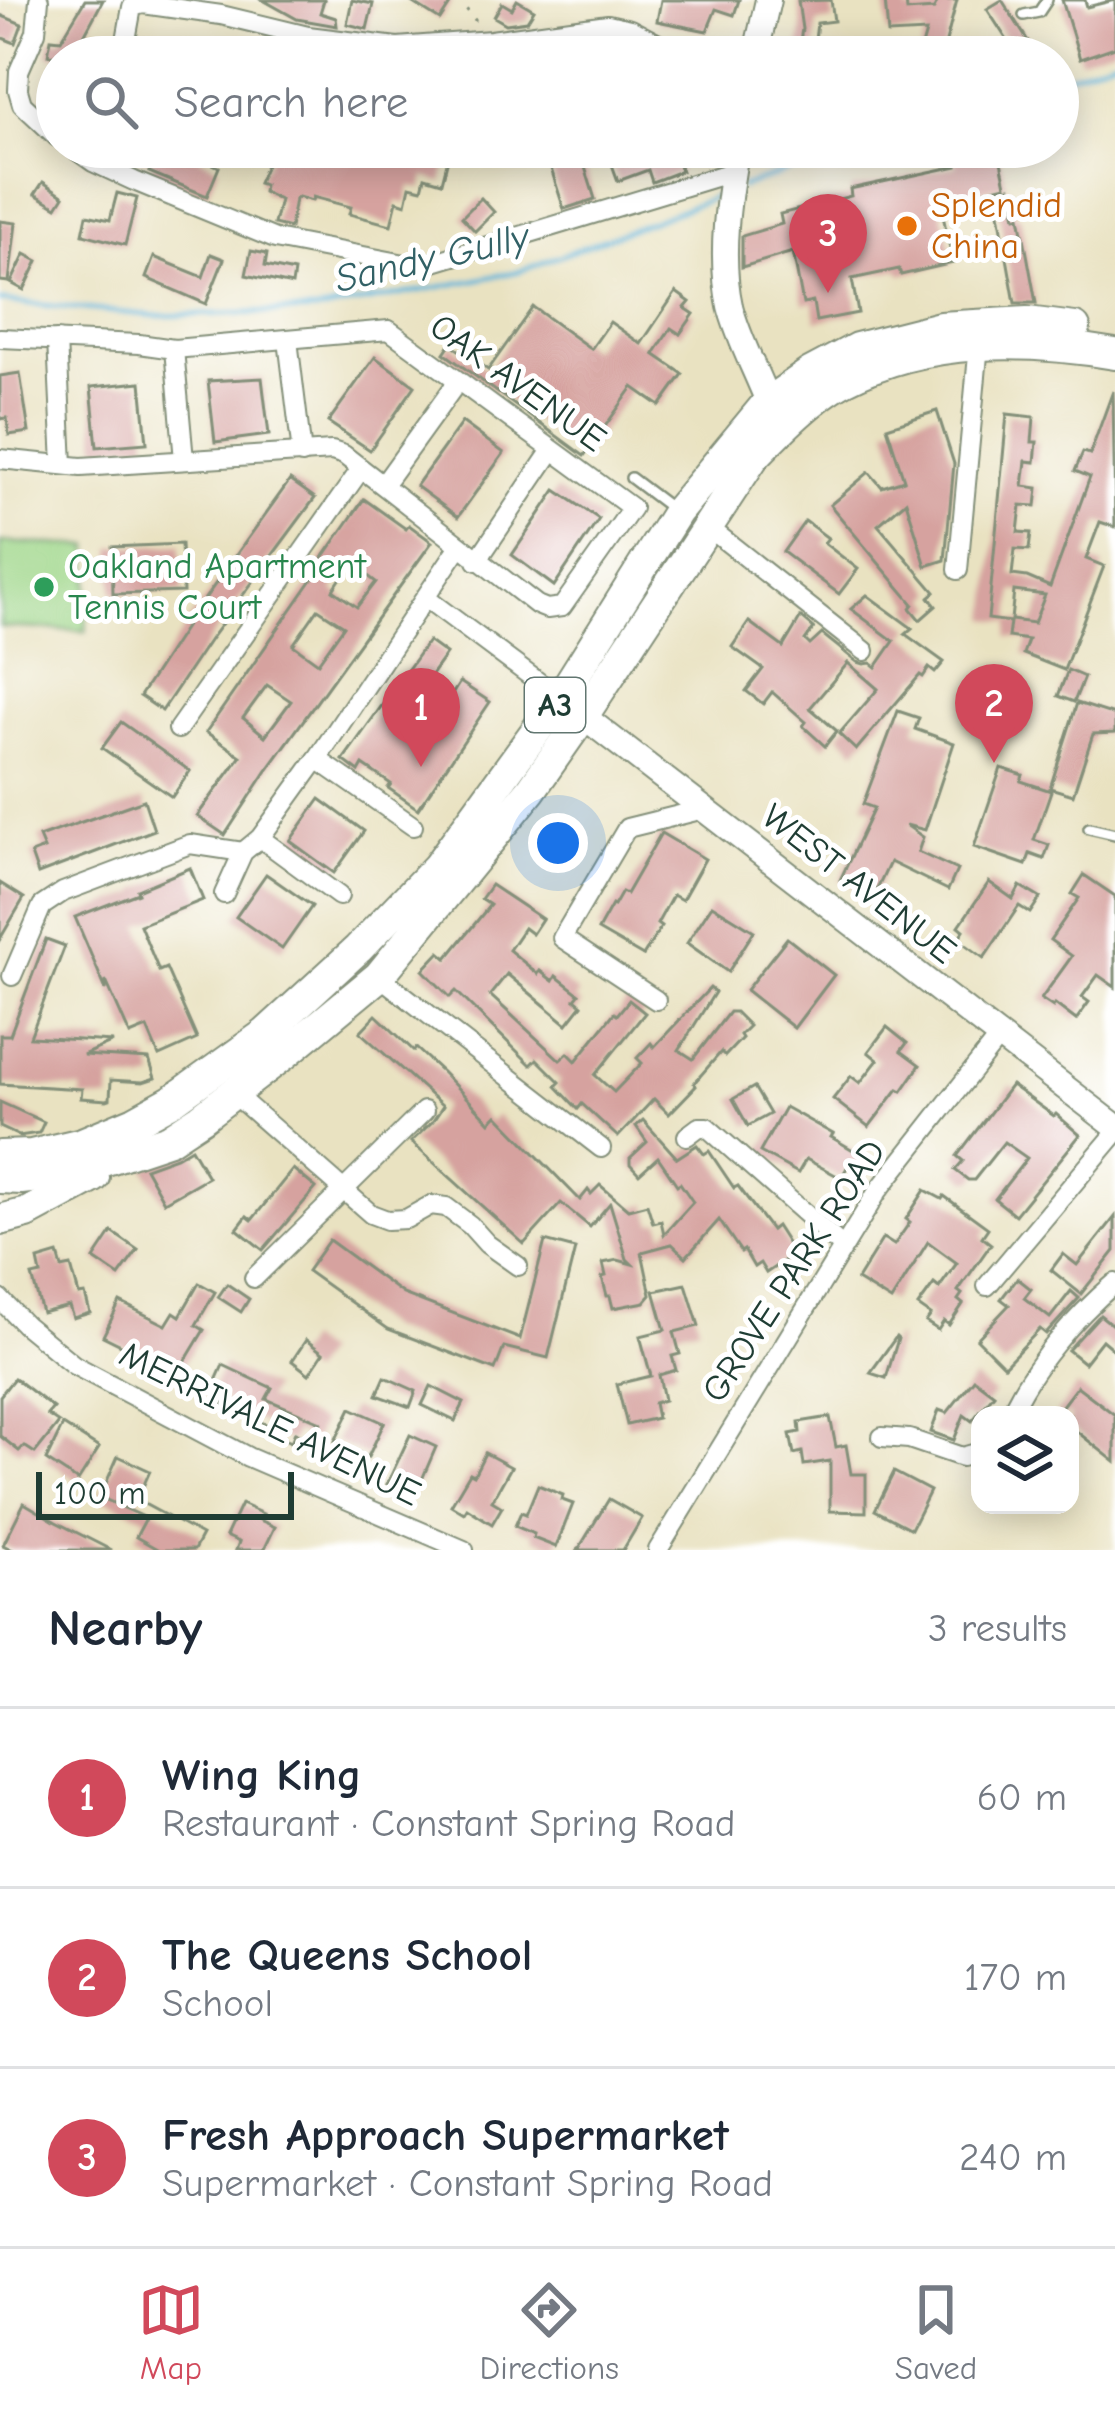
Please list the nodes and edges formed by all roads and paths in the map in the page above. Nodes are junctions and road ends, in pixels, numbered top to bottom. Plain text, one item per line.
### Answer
1 (39, 0) edge
2 (459, 0) edge
3 (768, 0) edge
4 (1047, 0) edge
5 (1024, 15) dead end
6 (127, 36) edge
7 (308, 36) edge
8 (488, 36) edge
9 (520, 36) edge
10 (642, 36) edge
11 (760, 36) edge
12 (36, 117) edge
13 (129, 168) edge
14 (727, 168) edge
15 (733, 168) edge
16 (1115, 334) edge
17 (0, 338) edge
18 (57, 340) junction
19 (287, 340) junction
20 (980, 344) junction
21 (174, 350) junction
22 (1115, 354) edge
23 (458, 381) junction
24 (768, 402) junction
25 (552, 450) junction
26 (302, 454) junction
27 (0, 460) edge
28 (184, 460) junction
29 (63, 465) junction
30 (362, 469) junction
31 (631, 478) dead end
32 (383, 485) junction
33 (677, 512) junction
34 (708, 526) junction
35 (459, 547) junction
36 (477, 561) junction
37 (958, 570) dead end
38 (427, 599) junction
39 (865, 651) dead end
40 (572, 707) junction
41 (178, 730) dead end
42 (316, 759) junction
43 (704, 809) junction
44 (413, 826) dead end
45 (1089, 828) dead end
46 (1115, 834) edge
47 (260, 838) junction
48 (244, 852) junction
49 (224, 894) dead end
50 (339, 896) dead end
51 (0, 940) edge
52 (20, 953) junction
53 (12, 976) dead end
54 (379, 976) junction
55 (656, 1000) dead end
56 (999, 1036) junction
57 (233, 1093) junction
58 (424, 1111) dead end
59 (1115, 1130) edge
60 (687, 1136) dead end
61 (169, 1139) junction
62 (601, 1148) dead end
63 (0, 1156) edge
64 (0, 1178) edge
65 (345, 1192) junction
66 (0, 1220) edge
67 (843, 1247) junction
68 (518, 1266) dead end
69 (254, 1278) dead end
70 (1115, 1283) edge
71 (987, 1286) dead end
72 (0, 1300) edge
73 (1014, 1406) edge
74 (882, 1437) dead end
75 (971, 1454) edge
76 (454, 1548) edge
77 (658, 1550) edge

1 - 12 street
2 - 8 path
3 - 11 street
4 - 5 lane
6 - 7 street
9 - 10 street
13 - 14 street
15 - 24 street
16 - 24 main road, A3
17 - 18 street, OAK AVENUE
18 - 21 street, OAK AVENUE
18 - 29 street
19 - 21 street, OAK AVENUE
19 - 23 street, OAK AVENUE
19 - 26 street
20 - 22 main road, A3
20 - 34 main road, A3
20 - 37 street
21 - 28 street
23 - 25 street, OAK AVENUE
23 - 32 street
24 - 33 main road, A3
25 - 36 street
25 - 36 street, OAK AVENUE
26 - 28 street
26 - 30 street
27 - 29 street
28 - 29 street
30 - 32 street
30 - 41 street
31 - 33 lane
32 - 35 street
33 - 40 main road, A3
34 - 39 street
34 - 40 main road, A3
35 - 36 street
35 - 38 street
38 - 40 street
38 - 42 street
40 - 43 street, WEST AVENUE
40 - 54 main road, A3
40 - 63 main road, A3
42 - 44 street
42 - 47 street
43 - 55 street
43 - 56 street, WEST AVENUE
45 - 46 lane
47 - 48 street
47 - 50 street
48 - 49 street
48 - 52 street
51 - 52 street
52 - 53 street
54 - 57 main road, A3
54 - 62 street
56 - 59 street, WEST AVENUE
56 - 67 street, GROVE PARK ROAD
57 - 61 main road, A3
57 - 65 street
58 - 65 street
59 - 71 street
60 - 67 street
61 - 64 main road, A3
61 - 66 main road
65 - 68 street
65 - 69 street
67 - 77 street, GROVE PARK ROAD
70 - 73 street
72 - 76 street, MERRIVALE AVENUE
74 - 75 street

